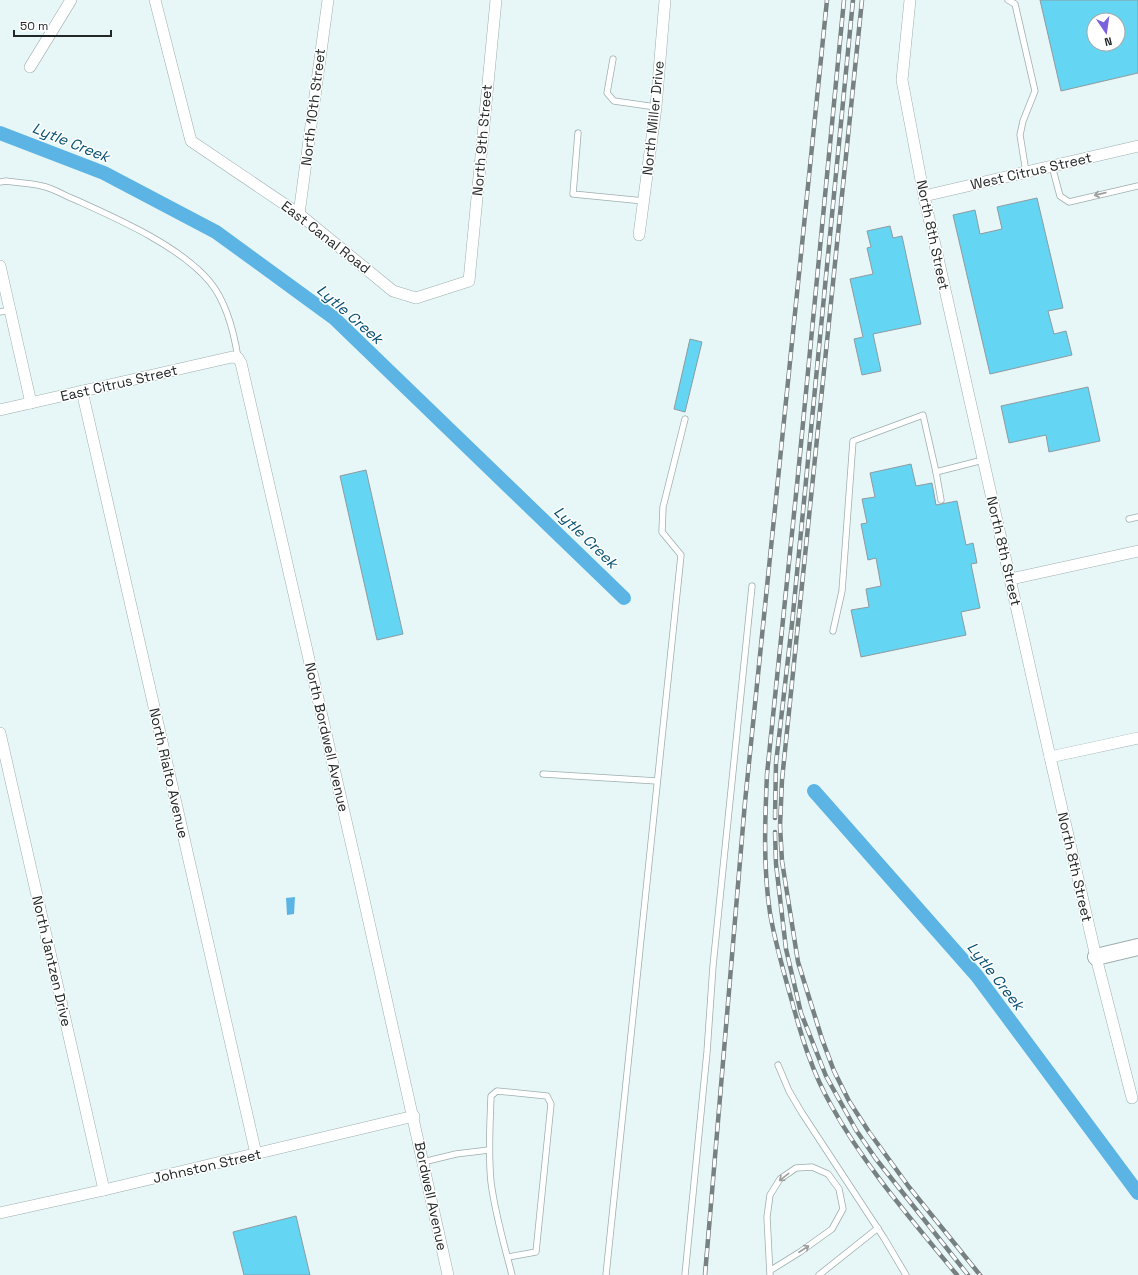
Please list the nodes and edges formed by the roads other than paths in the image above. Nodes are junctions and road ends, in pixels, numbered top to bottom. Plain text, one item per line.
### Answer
1 (72, 0) edge
2 (155, 0) edge
3 (328, 0) edge
4 (496, 0) edge
5 (665, 0) edge
6 (910, 0) edge
7 (1008, 0) edge
8 (612, 60) dead end
9 (30, 67) dead end
10 (656, 107) junction
11 (578, 133) dead end
12 (1138, 146) edge
13 (1052, 166) junction
14 (1026, 172) junction
15 (0, 182) edge
16 (1138, 186) edge
17 (924, 196) junction
18 (644, 201) junction
19 (299, 214) junction
20 (639, 235) dead end
21 (0, 266) edge
22 (469, 281) joint
23 (5, 311) edge
24 (238, 358) junction
25 (82, 391) junction
26 (31, 403) junction
27 (0, 410) edge
28 (684, 419) dead end
29 (984, 460) junction
30 (936, 472) junction
31 (942, 500) dead end
32 (1138, 517) edge
33 (1130, 519) dead end
34 (1138, 551) edge
35 (1011, 579) junction
36 (752, 586) dead end
37 (833, 631) dead end
38 (0, 733) edge
39 (1138, 738) edge
40 (1050, 757) junction
41 (543, 774) dead end
42 (657, 781) junction
43 (1138, 947) edge
44 (1096, 957) junction
45 (778, 1065) dead end
46 (1132, 1098) dead end
47 (414, 1116) junction
48 (489, 1150) junction
49 (256, 1154) junction
50 (423, 1162) junction
51 (843, 1175) junction
52 (834, 1181) junction
53 (104, 1190) junction
54 (0, 1213) edge
55 (878, 1228) junction
56 (508, 1257) junction
57 (771, 1273) edge
58 (448, 1275) edge
59 (512, 1275) edge
60 (606, 1275) edge
61 (685, 1275) edge
62 (819, 1275) edge
63 (906, 1275) edge

1 - 9 street
2 - 19 street, East Canal Road
3 - 19 street, North 10th Street
4 - 22 street, North 9th Street
5 - 10 street, North Miller Drive
6 - 17 street, North 8th Street
7 - 14 lane
8 - 10 lane
10 - 18 street, North Miller Drive
11 - 18 lane
12 - 13 street, West Citrus Street
13 - 14 street, West Citrus Street
16 -> 13 lane
14 - 17 street, West Citrus Street
15 - 24 lane
17 - 29 street, North 8th Street
18 - 20 street, North Miller Drive
19 - 22 street, East Canal Road
21 - 23 street
23 - 26 street
24 - 25 street, East Citrus Street
24 - 47 street, North Bordwell Avenue
25 - 26 street, East Citrus Street
25 - 49 street, North Rialto Avenue
26 - 27 street, East Citrus Street
28 - 42 lane
29 - 30 lane
29 - 35 street, North 8th Street
30 - 31 lane
30 - 37 lane
32 - 33 lane
34 - 35 street
35 - 40 street, North 8th Street
36 - 61 lane
38 - 53 street, North Jantzen Drive
39 - 40 street
40 - 44 street, North 8th Street
41 - 42 lane
42 - 60 lane
43 - 44 street
44 - 46 street, North 8th Street
45 - 51 lane
47 - 49 street, Johnston Street
47 - 50 street, Bordwell Avenue
48 - 50 lane
48 - 56 lane
48 - 56 lane
49 - 53 street, Johnston Street
50 - 58 street, Bordwell Avenue
51 - 52 lane
51 - 55 lane
57 -> 52 lane
52 -> 57 lane
53 - 54 street, Johnston Street
55 - 62 lane
55 - 63 lane
56 - 59 lane

